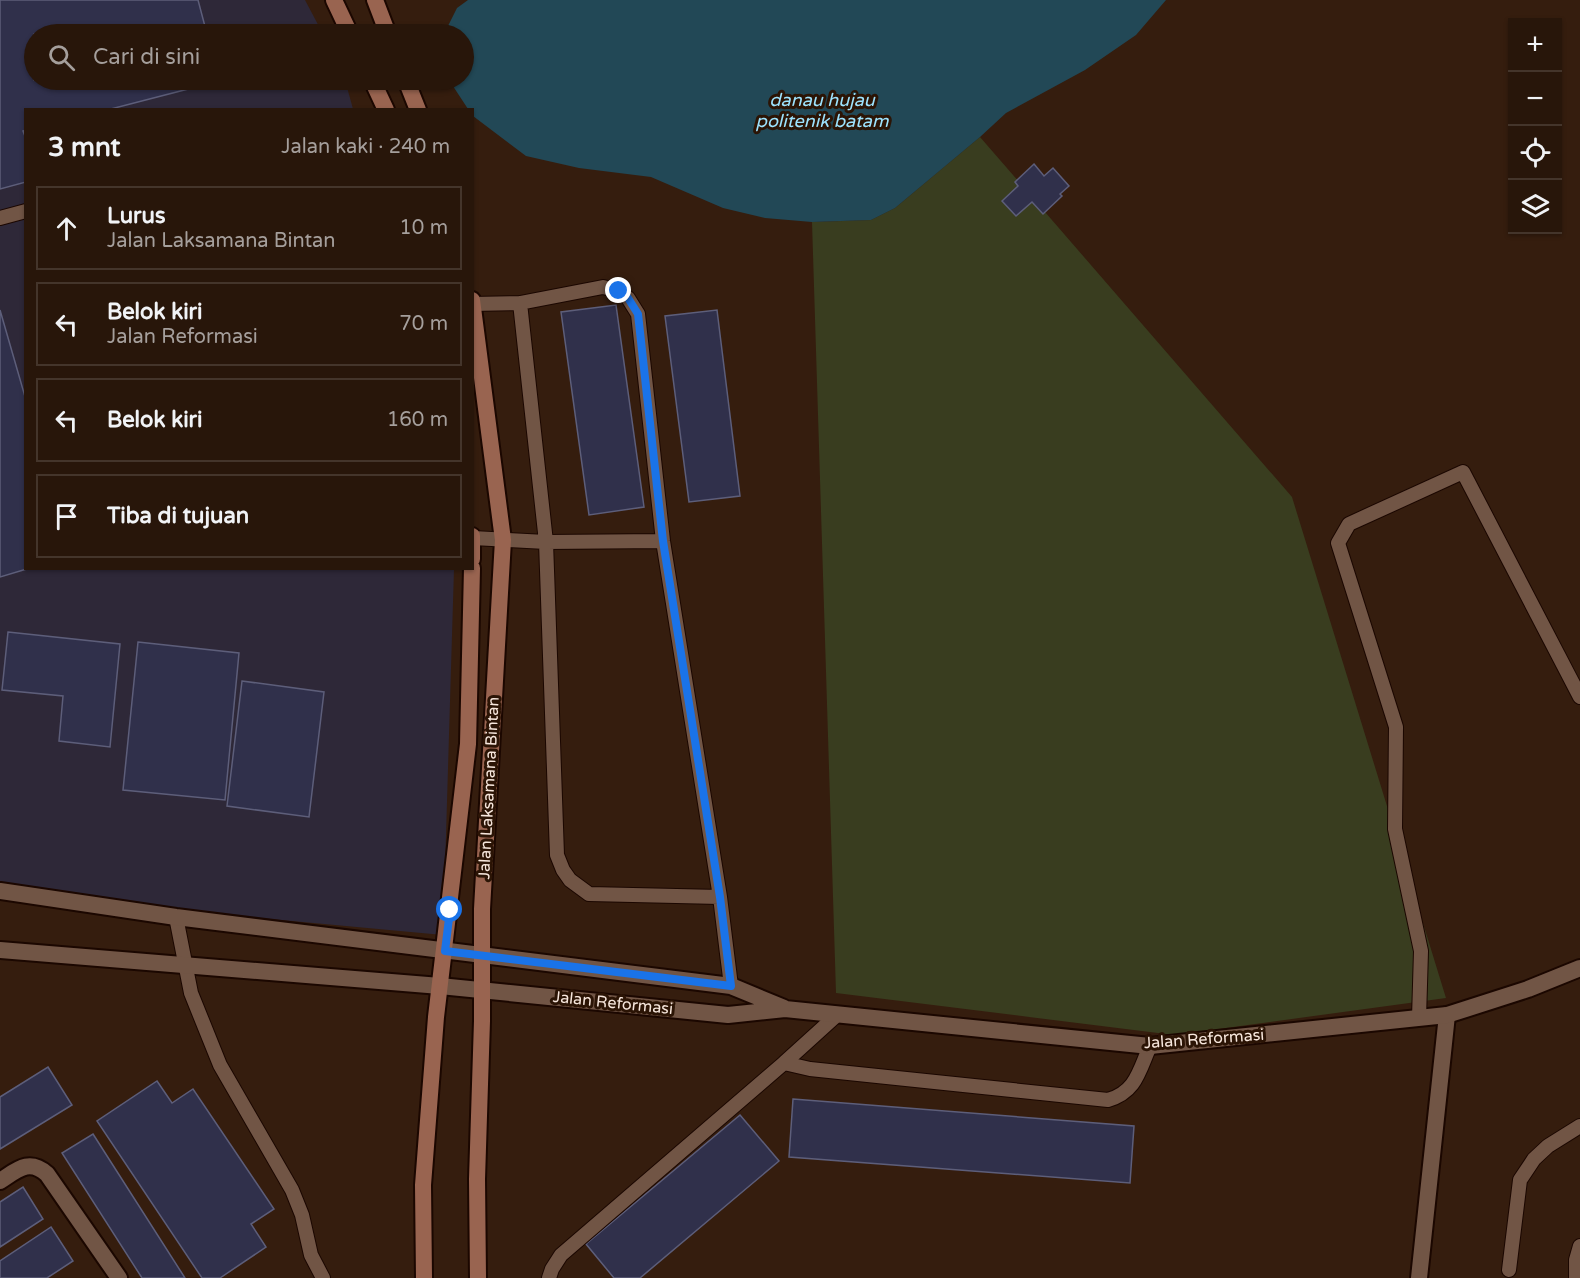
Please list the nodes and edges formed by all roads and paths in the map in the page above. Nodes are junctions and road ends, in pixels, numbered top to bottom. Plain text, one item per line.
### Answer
1 (333, 0) edge
2 (375, 0) edge
3 (345, 24) edge
4 (384, 24) edge
5 (377, 90) edge
6 (410, 90) edge
7 (385, 108) edge
8 (417, 108) edge
9 (24, 212) edge
10 (0, 218) edge
11 (474, 303) edge
12 (520, 303) junction
13 (474, 311) edge
14 (474, 537) edge
15 (503, 540) junction
16 (663, 541) junction
17 (546, 542) junction
18 (472, 570) edge
19 (1580, 697) edge
20 (0, 891) edge
21 (720, 897) junction
22 (176, 917) junction
23 (0, 950) edge
24 (445, 951) junction
25 (481, 955) junction
26 (186, 965) junction
27 (1580, 968) edge
28 (440, 986) junction
29 (731, 986) junction
30 (482, 990) junction
31 (785, 1009) junction
32 (838, 1014) junction
33 (1446, 1015) junction
34 (1419, 1018) junction
35 (1150, 1046) junction
36 (784, 1063) junction
37 (1580, 1126) edge
38 (0, 1181) edge
39 (1580, 1246) edge
40 (1509, 1270) dead end
41 (115, 1277) edge
42 (323, 1278) edge
43 (424, 1278) edge
44 (478, 1278) edge
45 (549, 1278) edge
46 (1419, 1278) edge
47 (1576, 1278) edge

1 - 3 main road
2 - 4 main road
5 - 7 main road
6 - 8 main road
9 - 10 lane
11 - 12 lane
12 - 16 lane
12 - 17 lane
13 - 15 main road, Jalan Laksamana Bintan
14 - 15 lane
15 - 17 lane
15 - 25 main road, Jalan Laksamana Bintan
16 - 17 lane
16 - 21 lane
17 - 21 lane
18 - 24 main road, Jalan Laksamana Bintan
19 - 34 lane
20 - 22 street, Jalan Reformasi
21 - 29 lane
22 - 24 street, Jalan Reformasi
22 - 26 lane
23 - 26 street, Jalan Reformasi
24 - 25 street, Jalan Reformasi
24 - 28 main road, Jalan Laksamana Bintan
25 - 29 street, Jalan Reformasi
25 - 30 main road, Jalan Laksamana Bintan
26 - 28 street, Jalan Reformasi
26 - 42 lane
27 - 33 street, Jalan Reformasi
28 - 30 street, Jalan Reformasi
28 - 43 main road, Jalan Laksamana Bintan
29 - 31 street, Jalan Reformasi
30 - 31 street, Jalan Reformasi
30 - 44 main road, Jalan Laksamana Bintan
31 - 32 street, Jalan Reformasi
32 - 35 street, Jalan Reformasi
32 - 36 lane
33 - 34 street, Jalan Reformasi
33 - 46 street
34 - 35 street, Jalan Reformasi
35 - 36 lane
36 - 45 lane
37 - 40 lane
38 - 41 street
39 - 47 lane

